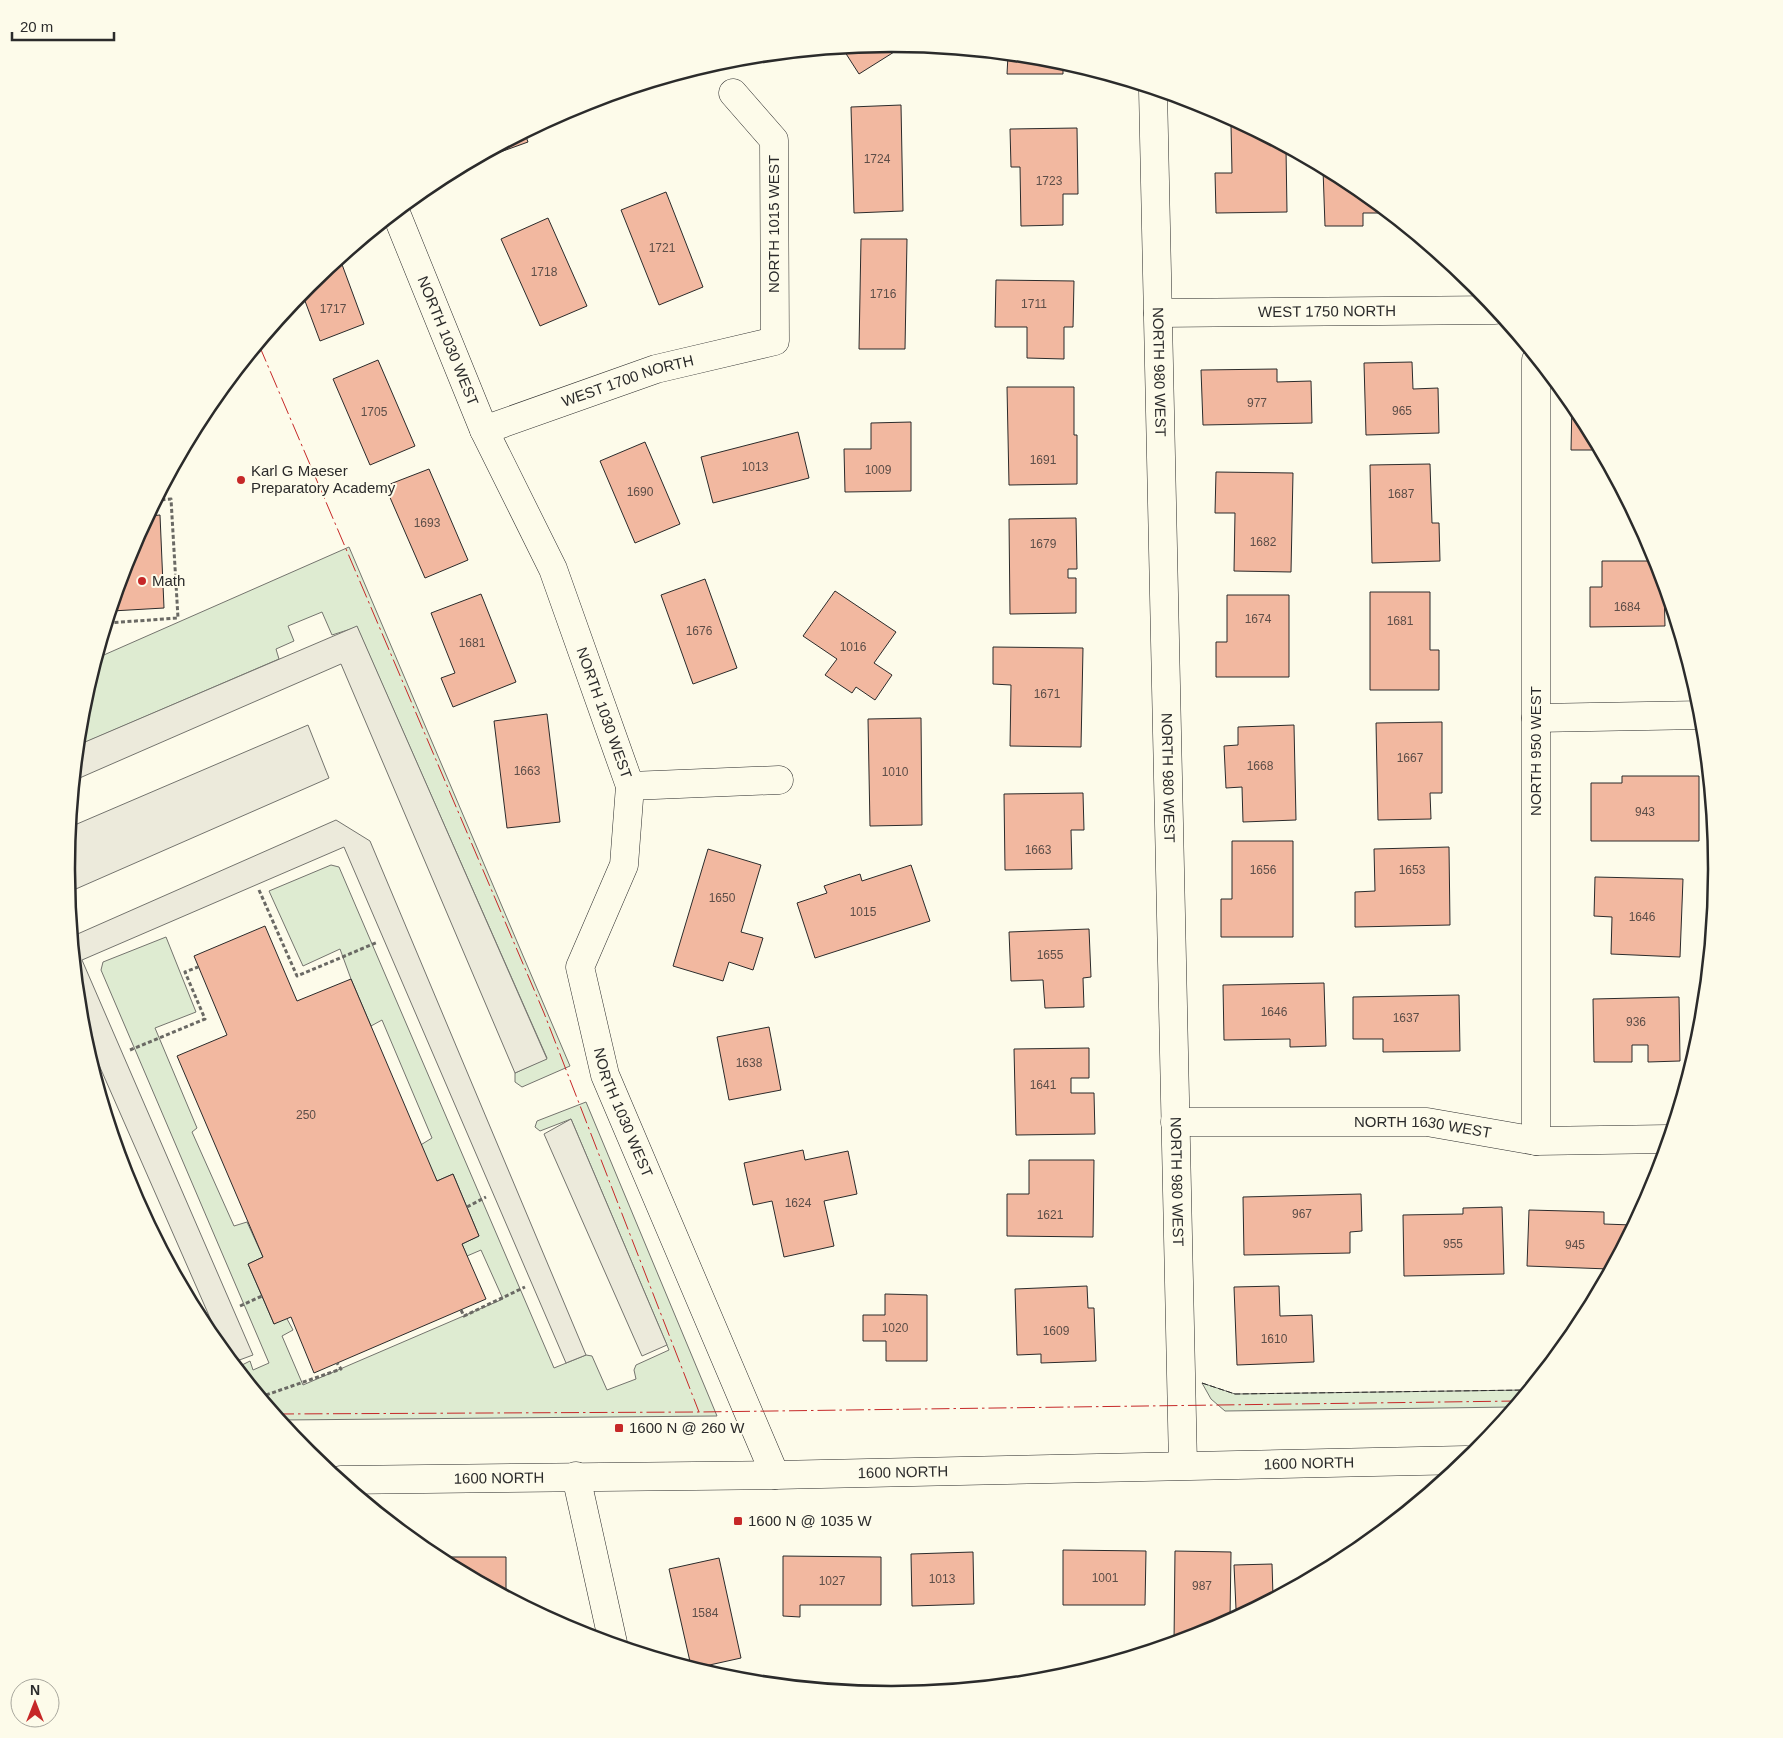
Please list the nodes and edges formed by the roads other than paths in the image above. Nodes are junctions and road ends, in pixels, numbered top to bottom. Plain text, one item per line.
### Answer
1 (733, 93) dead end
2 (1153, 96) edge
3 (398, 218) edge
4 (1486, 310) edge
5 (1158, 313) junction
6 (776, 341) joint
7 (1536, 368) edge
8 (484, 430) junction
9 (1693, 715) edge
10 (1536, 718) junction
11 (779, 780) dead end
12 (630, 786) junction
13 (1175, 1122) junction
14 (1662, 1139) edge
15 (1536, 1141) junction
16 (1454, 1460) edge
17 (1183, 1465) junction
18 (775, 1475) junction
19 (576, 1476) junction
20 (350, 1480) edge
21 (611, 1635) edge

1 - 6 street, NORTH 1015 WEST
2 - 5 street, NORTH 980 WEST
3 - 8 street, NORTH 1030 WEST
4 - 5 street, WEST 1750 NORTH
5 - 13 street, NORTH 980 WEST
6 - 8 street, WEST 1700 NORTH
7 - 10 street, NORTH 950 WEST
8 - 12 street, NORTH 1030 WEST
9 - 10 street
10 - 15 street, NORTH 950 WEST
11 - 12 street
12 - 18 street, NORTH 1030 WEST
13 - 15 street, NORTH 1630 WEST
13 - 17 street, NORTH 980 WEST
14 - 15 street, NORTH 1630 WEST
16 - 17 street, 1600 NORTH
17 - 18 street, 1600 NORTH
18 - 19 street, 1600 NORTH
19 - 20 street, 1600 NORTH
19 - 21 street

